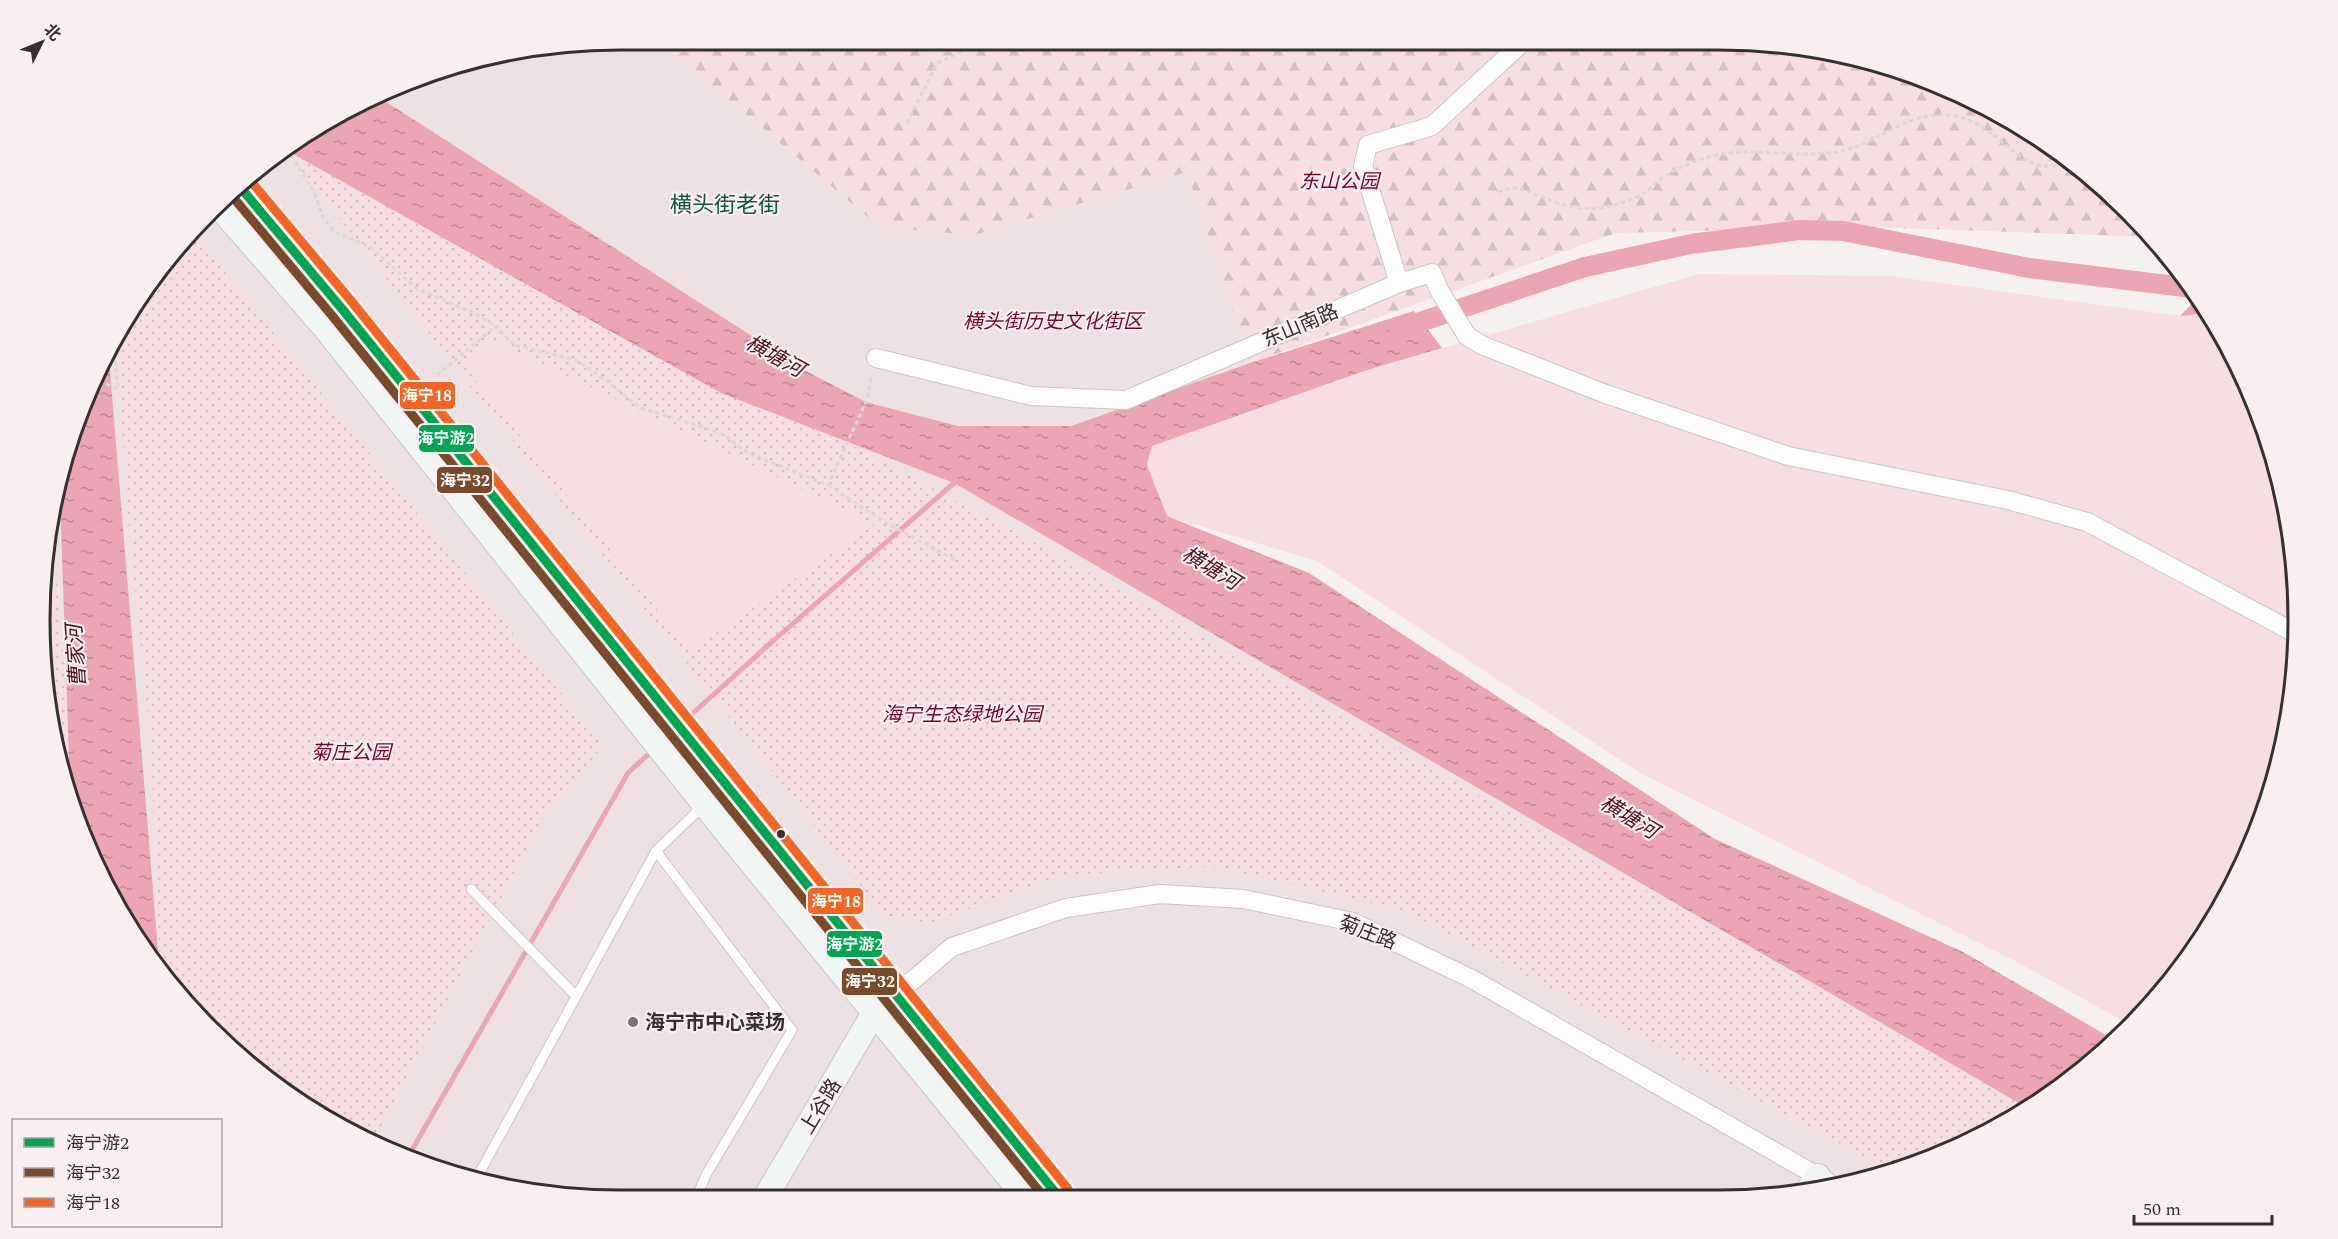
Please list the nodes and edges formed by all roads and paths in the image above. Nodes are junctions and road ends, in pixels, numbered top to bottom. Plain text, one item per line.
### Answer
1 (965, 50) edge
2 (1514, 50) edge
3 (907, 123) dead end
4 (291, 155) dead end
5 (2060, 164) edge
6 (244, 191) edge
7 (1497, 192) dead end
8 (222, 210) edge
9 (1399, 283) junction
10 (496, 326) junction
11 (115, 355) edge
12 (876, 358) joint
13 (437, 375) dead end
14 (101, 382) edge
15 (828, 485) junction
16 (955, 560) dead end
17 (2288, 629) edge
18 (705, 804) junction
19 (656, 851) junction
20 (471, 889) dead end
21 (896, 995) junction
22 (576, 996) junction
23 (874, 1013) junction
24 (480, 1172) edge
25 (1815, 1181) edge
26 (699, 1190) edge
27 (770, 1190) edge
28 (1019, 1190) edge
29 (1053, 1190) edge

1 - 3 path
2 - 9 street
4 - 10 path
5 - 7 path
6 - 21 main road
8 - 18 main road
9 - 12 street, 东山南路
9 - 17 street, 东山南路
10 - 13 path
10 - 15 path
11 - 14 path
12 - 15 path
15 - 16 path
18 - 19 lane
18 - 23 main road
19 - 22 lane
19 - 26 lane
20 - 22 lane
21 - 23 street, 菊庄路
21 - 25 street, 菊庄路
21 - 29 main road
22 - 24 lane
23 - 27 main road, 上谷路
23 - 28 main road

